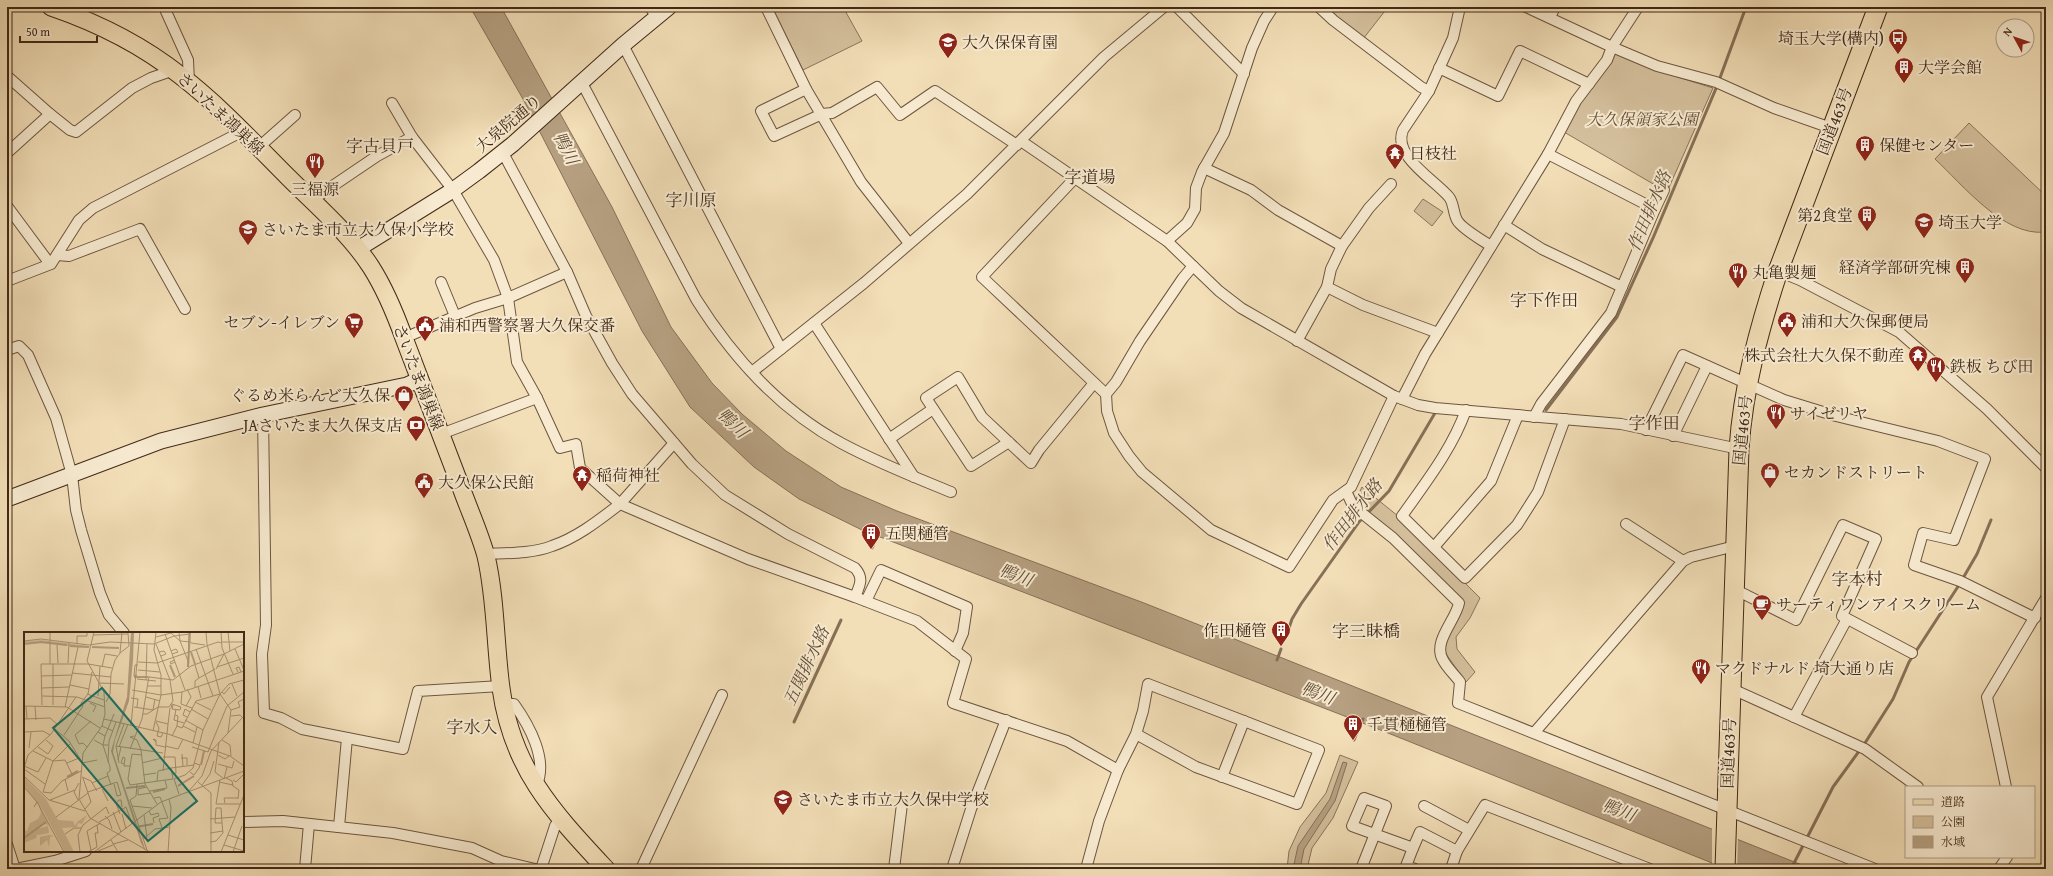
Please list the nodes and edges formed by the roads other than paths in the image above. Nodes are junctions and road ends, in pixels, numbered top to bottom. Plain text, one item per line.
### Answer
1 (51, 7) edge
2 (164, 7) edge
3 (669, 7) edge
4 (766, 7) edge
5 (1164, 7) edge
6 (1177, 7) edge
7 (1273, 7) edge
8 (1319, 7) edge
9 (1460, 7) edge
10 (1526, 7) edge
11 (1555, 7) edge
12 (1638, 7) edge
13 (1875, 9) edge
14 (653, 11) edge
15 (1550, 17) junction
16 (623, 45) junction
17 (1612, 47) junction
18 (1439, 68) junction
19 (174, 70) junction
20 (1244, 74) junction
21 (7, 76) edge
22 (189, 82) junction
23 (1589, 84) junction
24 (578, 87) junction
25 (806, 89) junction
26 (1429, 91) junction
27 (392, 103) dead end
28 (50, 114) junction
29 (822, 114) junction
30 (295, 115) dead end
31 (1832, 128) junction
32 (242, 131) junction
33 (412, 137) junction
34 (1019, 143) junction
35 (259, 147) junction
36 (508, 149) junction
37 (7, 153) edge
38 (1548, 154) junction
39 (1204, 168) junction
40 (1075, 178) junction
41 (1391, 184) dead end
42 (453, 190) junction
43 (1664, 190) dead end
44 (312, 200) junction
45 (7, 206) edge
46 (1655, 209) junction
47 (1504, 225) junction
48 (1167, 241) junction
49 (908, 242) junction
50 (1342, 246) junction
51 (1491, 246) junction
52 (358, 249) junction
53 (57, 255) junction
54 (50, 264) junction
55 (1193, 266) junction
56 (1778, 271) junction
57 (567, 272) junction
58 (7, 281) edge
59 (441, 282) dead end
60 (1327, 286) junction
61 (1622, 287) junction
62 (508, 298) junction
63 (185, 309) dead end
64 (455, 316) junction
65 (814, 323) junction
66 (1438, 333) junction
67 (404, 338) junction
68 (1297, 341) junction
69 (781, 349) junction
70 (7, 350) edge
71 (1707, 366) junction
72 (752, 372) junction
73 (420, 379) junction
74 (1094, 383) junction
75 (1746, 385) junction
76 (1106, 394) junction
77 (537, 398) junction
78 (1398, 398) junction
79 (933, 409) junction
80 (1466, 410) junction
81 (263, 415) junction
82 (1518, 415) junction
83 (1534, 417) junction
84 (1565, 419) junction
85 (1646, 430) junction
86 (441, 434) junction
87 (1673, 436) junction
88 (889, 439) junction
89 (1009, 442) junction
90 (674, 443) junction
91 (1739, 449) junction
92 (2046, 468) edge
93 (72, 475) junction
94 (914, 477) junction
95 (1346, 491) junction
96 (951, 492) dead end
97 (7, 498) edge
98 (620, 504) junction
99 (1626, 524) dead end
100 (1735, 546) junction
101 (1434, 547) junction
102 (485, 554) junction
103 (1682, 561) junction
104 (1734, 589) junction
105 (855, 597) junction
106 (2046, 598) edge
107 (866, 601) junction
108 (2035, 618) junction
109 (1847, 619) junction
110 (123, 632) edge
111 (955, 651) junction
112 (1912, 653) dead end
113 (501, 686) junction
114 (1730, 688) junction
115 (722, 695) dead end
116 (1794, 717) junction
117 (1006, 720) junction
118 (1244, 721) junction
119 (1534, 733) junction
120 (1136, 734) junction
121 (348, 738) junction
122 (1118, 770) junction
123 (1222, 777) junction
124 (1917, 786) edge
125 (2006, 786) edge
126 (902, 804) dead end
127 (1424, 806) dead end
128 (1726, 812) junction
129 (560, 819) junction
130 (244, 822) edge
131 (309, 824) junction
132 (339, 827) junction
133 (1469, 830) junction
134 (7, 844) edge
135 (1413, 848) junction
136 (1457, 851) junction
137 (83, 852) edge
138 (2006, 858) edge
139 (16, 869) edge
140 (305, 869) edge
141 (535, 869) edge
142 (541, 869) edge
143 (606, 869) edge
144 (641, 869) edge
145 (894, 869) edge
146 (952, 869) edge
147 (1086, 869) edge
148 (1361, 869) edge
149 (1416, 869) edge
150 (1451, 869) edge
151 (1650, 869) edge
152 (1725, 869) edge
153 (1875, 869) edge
154 (1999, 869) edge

1 - 19 main road, さいたま鴻巣線
2 - 22 street
3 - 14 street, 大泉院通り
4 - 25 street
5 - 34 street
6 - 20 street
7 - 20 street
8 - 26 street
9 - 18 street
10 - 15 street
11 - 15 street
12 - 17 street
13 - 31 highway, 国道463号
14 - 16 street, 大泉院通り
15 - 17 street
16 - 24 street, 大泉院通り
16 - 69 street
17 - 23 street
17 - 31 street
18 - 23 street
18 - 26 street
19 - 22 main road, さいたま鴻巣線
19 - 28 street
20 - 39 street
21 - 28 street
22 - 32 main road, さいたま鴻巣線
23 - 38 street
24 - 36 street, 大泉院通り
24 - 72 street
25 - 29 street
25 - 29 street
26 - 51 street
27 - 33 street
28 - 37 street
29 - 34 street
29 - 49 street
30 - 35 street
31 - 56 highway, 国道463号
32 - 35 main road, さいたま鴻巣線
32 - 53 street
33 - 42 street
33 - 44 street
34 - 40 street
34 - 49 street
35 - 44 main road, さいたま鴻巣線
36 - 42 street, 大泉院通り
36 - 57 street
38 - 46 street
38 - 47 street
39 - 48 street
39 - 50 street
40 - 48 street
40 - 74 street
41 - 50 street
42 - 52 street, 大泉院通り
42 - 62 street
43 - 46 street
44 - 52 main road, さいたま鴻巣線
45 - 54 street
46 - 61 street
47 - 51 street
47 - 61 street
48 - 55 street
49 - 65 street
50 - 60 street
51 - 66 street
52 - 67 main road, さいたま鴻巣線
53 - 54 street
53 - 63 street
54 - 58 street
55 - 68 street
55 - 76 street
56 - 75 highway, 国道463号
56 - 92 street
57 - 62 street
57 - 90 street
59 - 64 street
60 - 66 street
60 - 68 street
61 - 83 street
62 - 64 street
62 - 77 street
64 - 67 street
65 - 69 street
65 - 88 street
66 - 78 street
67 - 73 main road, さいたま鴻巣線
68 - 78 street
69 - 72 street
70 - 93 street
71 - 75 street
71 - 85 street
71 - 87 street
72 - 94 street
73 - 81 street
73 - 86 main road, さいたま鴻巣線
74 - 76 street
74 - 89 street
75 - 91 highway, 国道463号
75 - 108 street
76 - 95 street
77 - 86 street
77 - 98 street
78 - 80 street
78 - 95 street
79 - 88 street
79 - 89 street
79 - 89 street
80 - 82 street
80 - 101 street
81 - 93 street
81 - 121 street
82 - 83 street
82 - 101 street
83 - 84 street
84 - 85 street
84 - 101 street
85 - 87 street
86 - 102 main road, さいたま鴻巣線
87 - 91 street
88 - 94 street
90 - 98 street
90 - 105 street
91 - 100 highway, 国道463号
93 - 97 street
93 - 110 street
94 - 96 street
95 - 119 street
98 - 102 street
98 - 105 street
99 - 103 street
100 - 103 street
100 - 104 highway, 国道463号
102 - 113 main road, さいたま鴻巣線
103 - 119 street
104 - 109 street
104 - 114 highway, 国道463号
105 - 107 street
106 - 108 street
107 - 111 street
107 - 111 street
108 - 125 street
109 - 112 street
109 - 116 street
111 - 117 street
113 - 121 street
113 - 129 main road, さいたま鴻巣線
114 - 116 street
114 - 128 highway, 国道463号
115 - 144 street
116 - 124 street
117 - 122 street
117 - 146 street
118 - 120 street
118 - 123 street
118 - 123 street
119 - 128 street
120 - 122 street
120 - 123 street
121 - 132 street
122 - 147 street
126 - 145 street
127 - 133 street
128 - 152 highway, 国道463号
128 - 153 street
129 - 142 street
129 - 143 main road, さいたま鴻巣線
130 - 131 street
131 - 132 street
131 - 140 street
132 - 141 street
133 - 136 street
133 - 151 street
134 - 139 street
135 - 136 street
135 - 148 street
135 - 149 street
136 - 150 street
137 - 139 street
138 - 154 street

